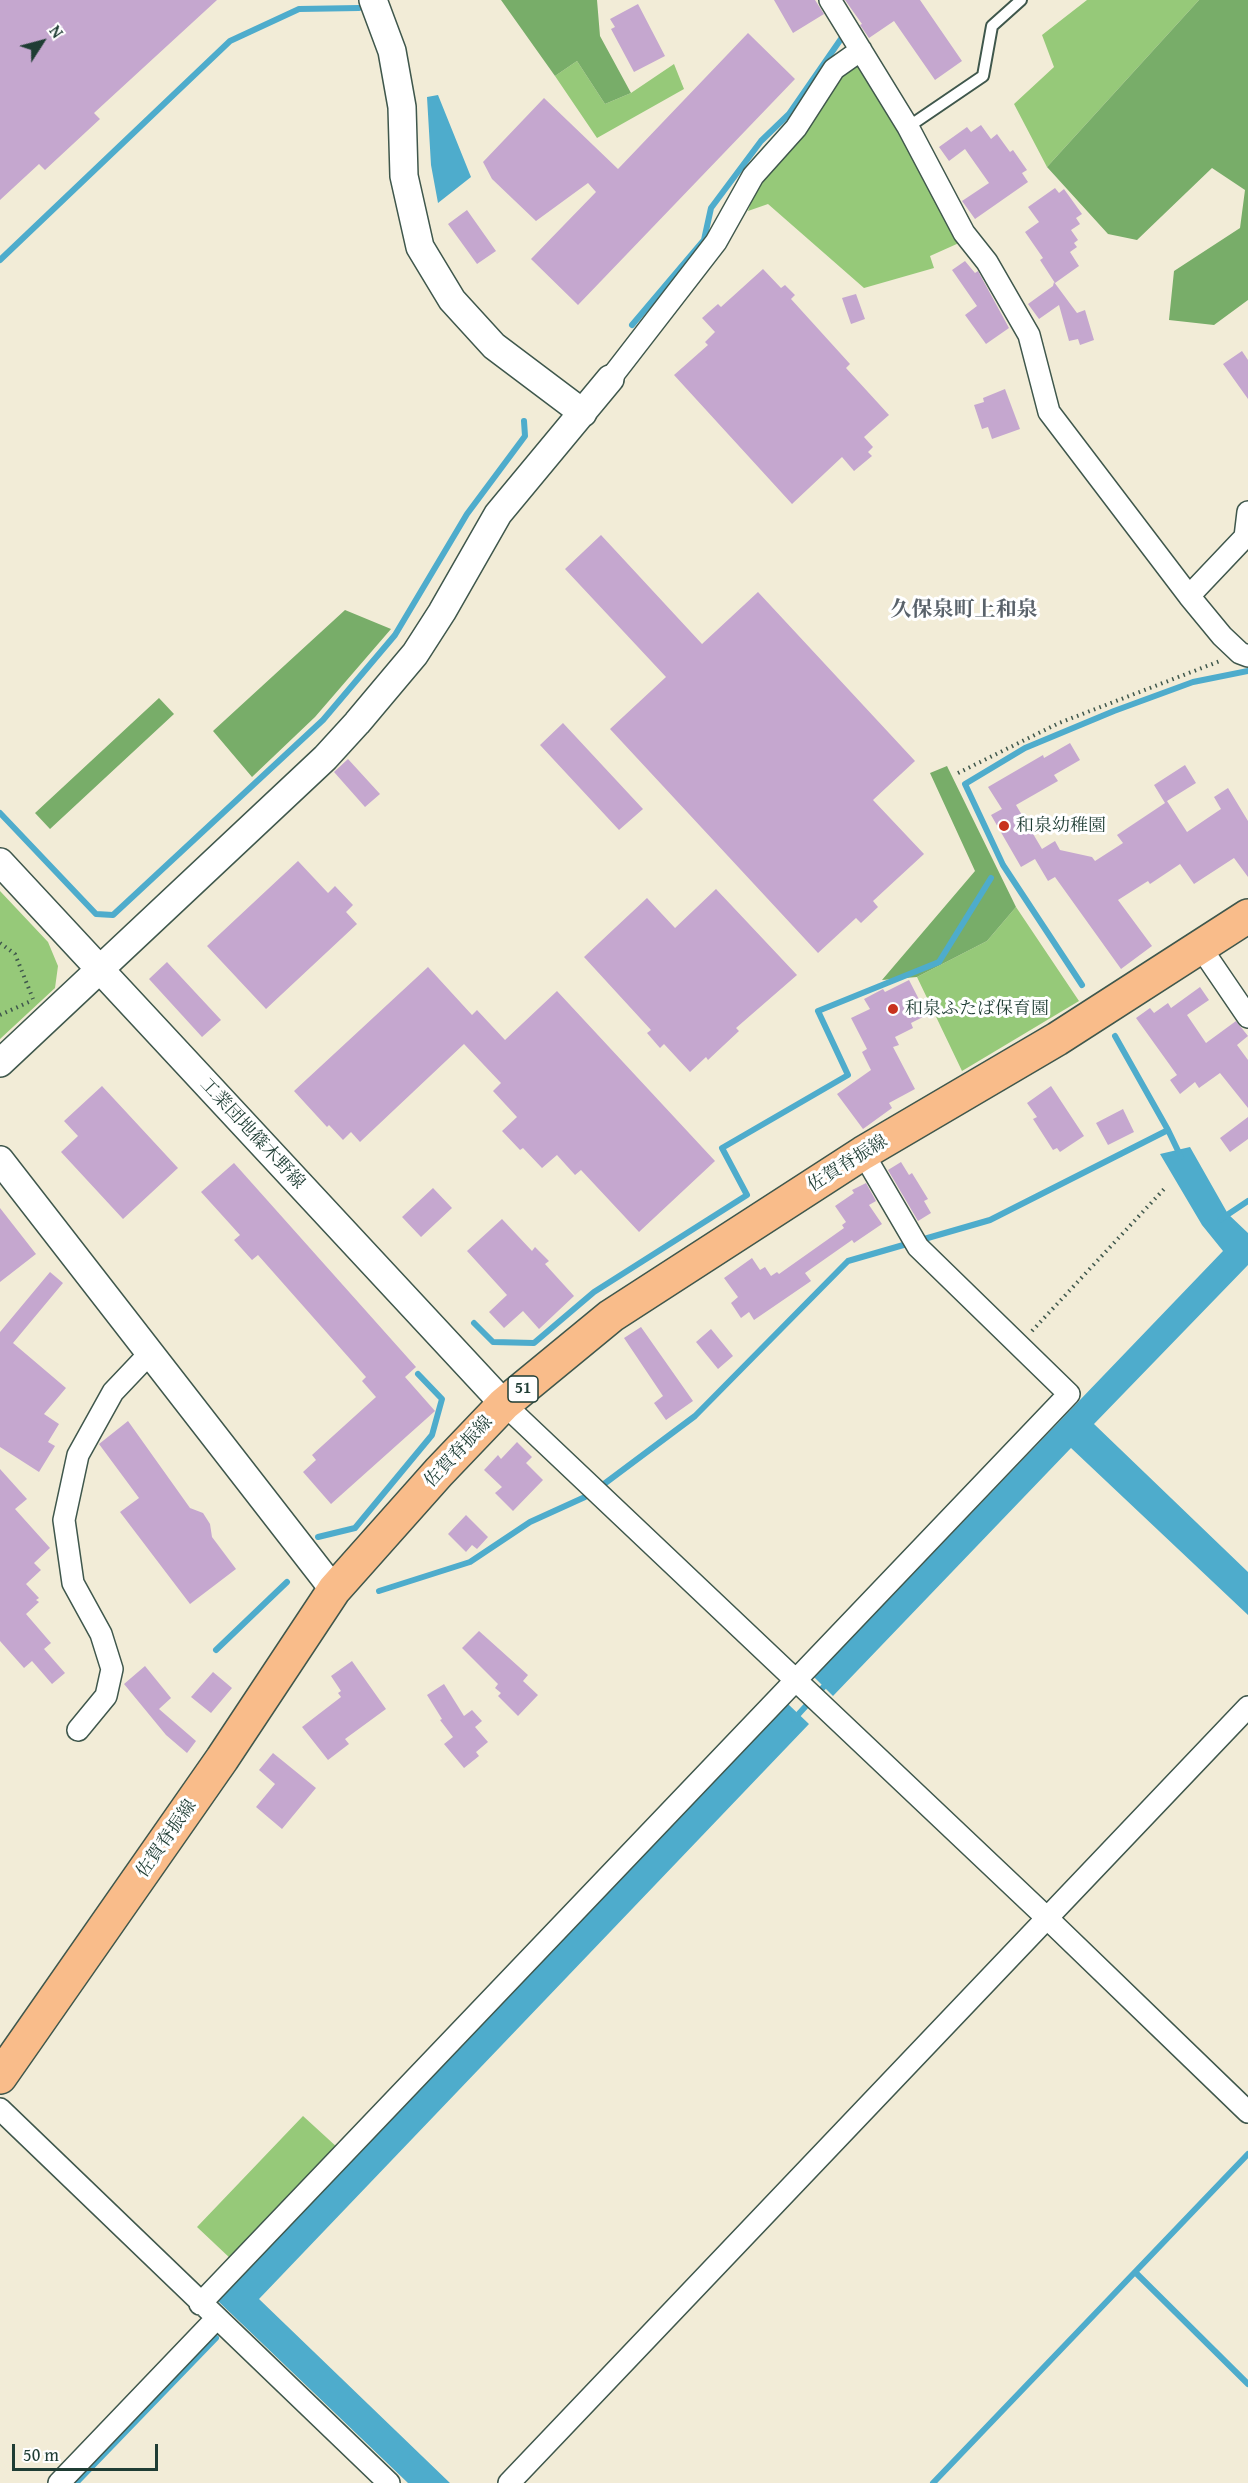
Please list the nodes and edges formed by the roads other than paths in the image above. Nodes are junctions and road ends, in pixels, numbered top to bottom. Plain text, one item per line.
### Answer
1 (373, 0) edge
2 (830, 0) edge
3 (1021, 0) edge
4 (861, 50) junction
5 (908, 127) junction
6 (610, 380) joint
7 (584, 413) junction
8 (1248, 512) edge
9 (1189, 596) junction
10 (1244, 655) edge
11 (0, 862) edge
12 (1248, 916) edge
13 (1200, 948) junction
14 (99, 970) junction
15 (1248, 1017) edge
16 (0, 1063) edge
17 (863, 1153) junction
18 (0, 1160) edge
19 (150, 1353) junction
20 (504, 1404) junction
21 (334, 1590) junction
22 (807, 1692) junction
23 (1248, 1707) edge
24 (78, 1730) dead end
25 (1047, 1918) junction
26 (0, 2077) edge
27 (0, 2109) edge
28 (1248, 2112) edge
29 (200, 2304) junction
30 (216, 2319) junction
31 (58, 2483) edge
32 (388, 2483) edge
33 (509, 2483) edge

1 - 7 street
2 - 4 street
3 - 5 lane
4 - 5 street
4 - 6 street
5 - 9 street
6 - 7 street
7 - 14 street
8 - 9 street
9 - 10 street
11 - 14 street, 工業団地篠木野線
12 - 13 main road, 佐賀脊振線 / 51
13 - 15 street
13 - 17 main road, 佐賀脊振線 / 51
14 - 16 street
14 - 20 street, 工業団地篠木野線
17 - 20 main road, 佐賀脊振線 / 51
17 - 22 street
18 - 19 street
19 - 21 street
19 - 24 street
20 - 21 main road, 佐賀脊振線 / 51
20 - 22 street
21 - 26 main road, 佐賀脊振線 / 51
22 - 25 street
22 - 29 street
23 - 25 street
25 - 28 street
25 - 33 street
27 - 29 street
29 - 30 street
30 - 31 street
30 - 32 street

